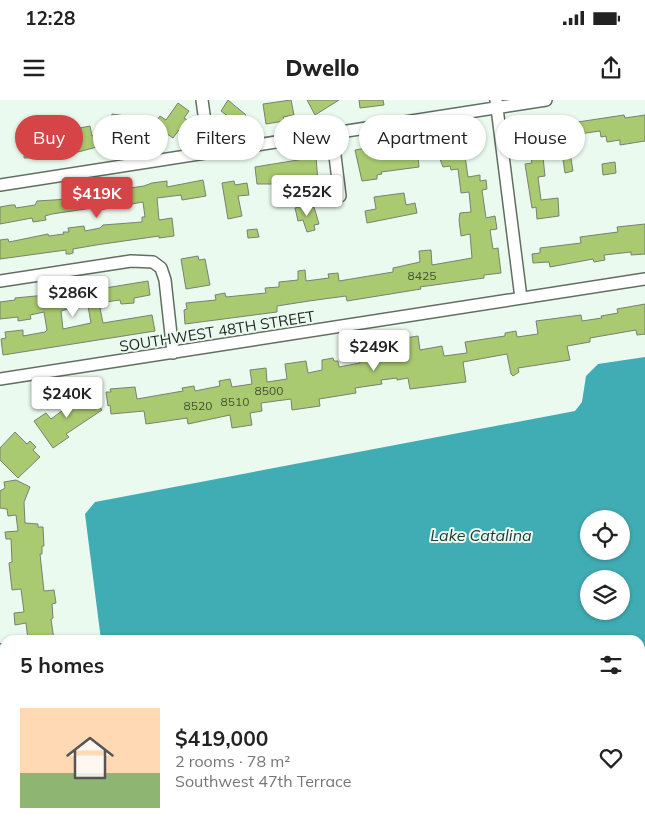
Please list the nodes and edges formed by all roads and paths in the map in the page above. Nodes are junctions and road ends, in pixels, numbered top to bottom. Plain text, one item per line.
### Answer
1 (202, 100) edge
2 (546, 100) edge
3 (497, 103) edge
4 (204, 115) edge
5 (349, 129) edge
6 (178, 156) edge
7 (336, 160) edge
8 (0, 185) edge
9 (340, 196) dead end
10 (645, 279) edge
11 (0, 281) edge
12 (521, 298) junction
13 (173, 354) junction
14 (0, 379) edge

1 - 4 street
2 - 3 street
3 - 5 street
3 - 12 street
6 - 8 street
7 - 9 street
10 - 12 street, SOUTHWEST 48TH STREET
11 - 13 street
12 - 13 street, SOUTHWEST 48TH STREET
13 - 14 street, SOUTHWEST 48TH STREET

